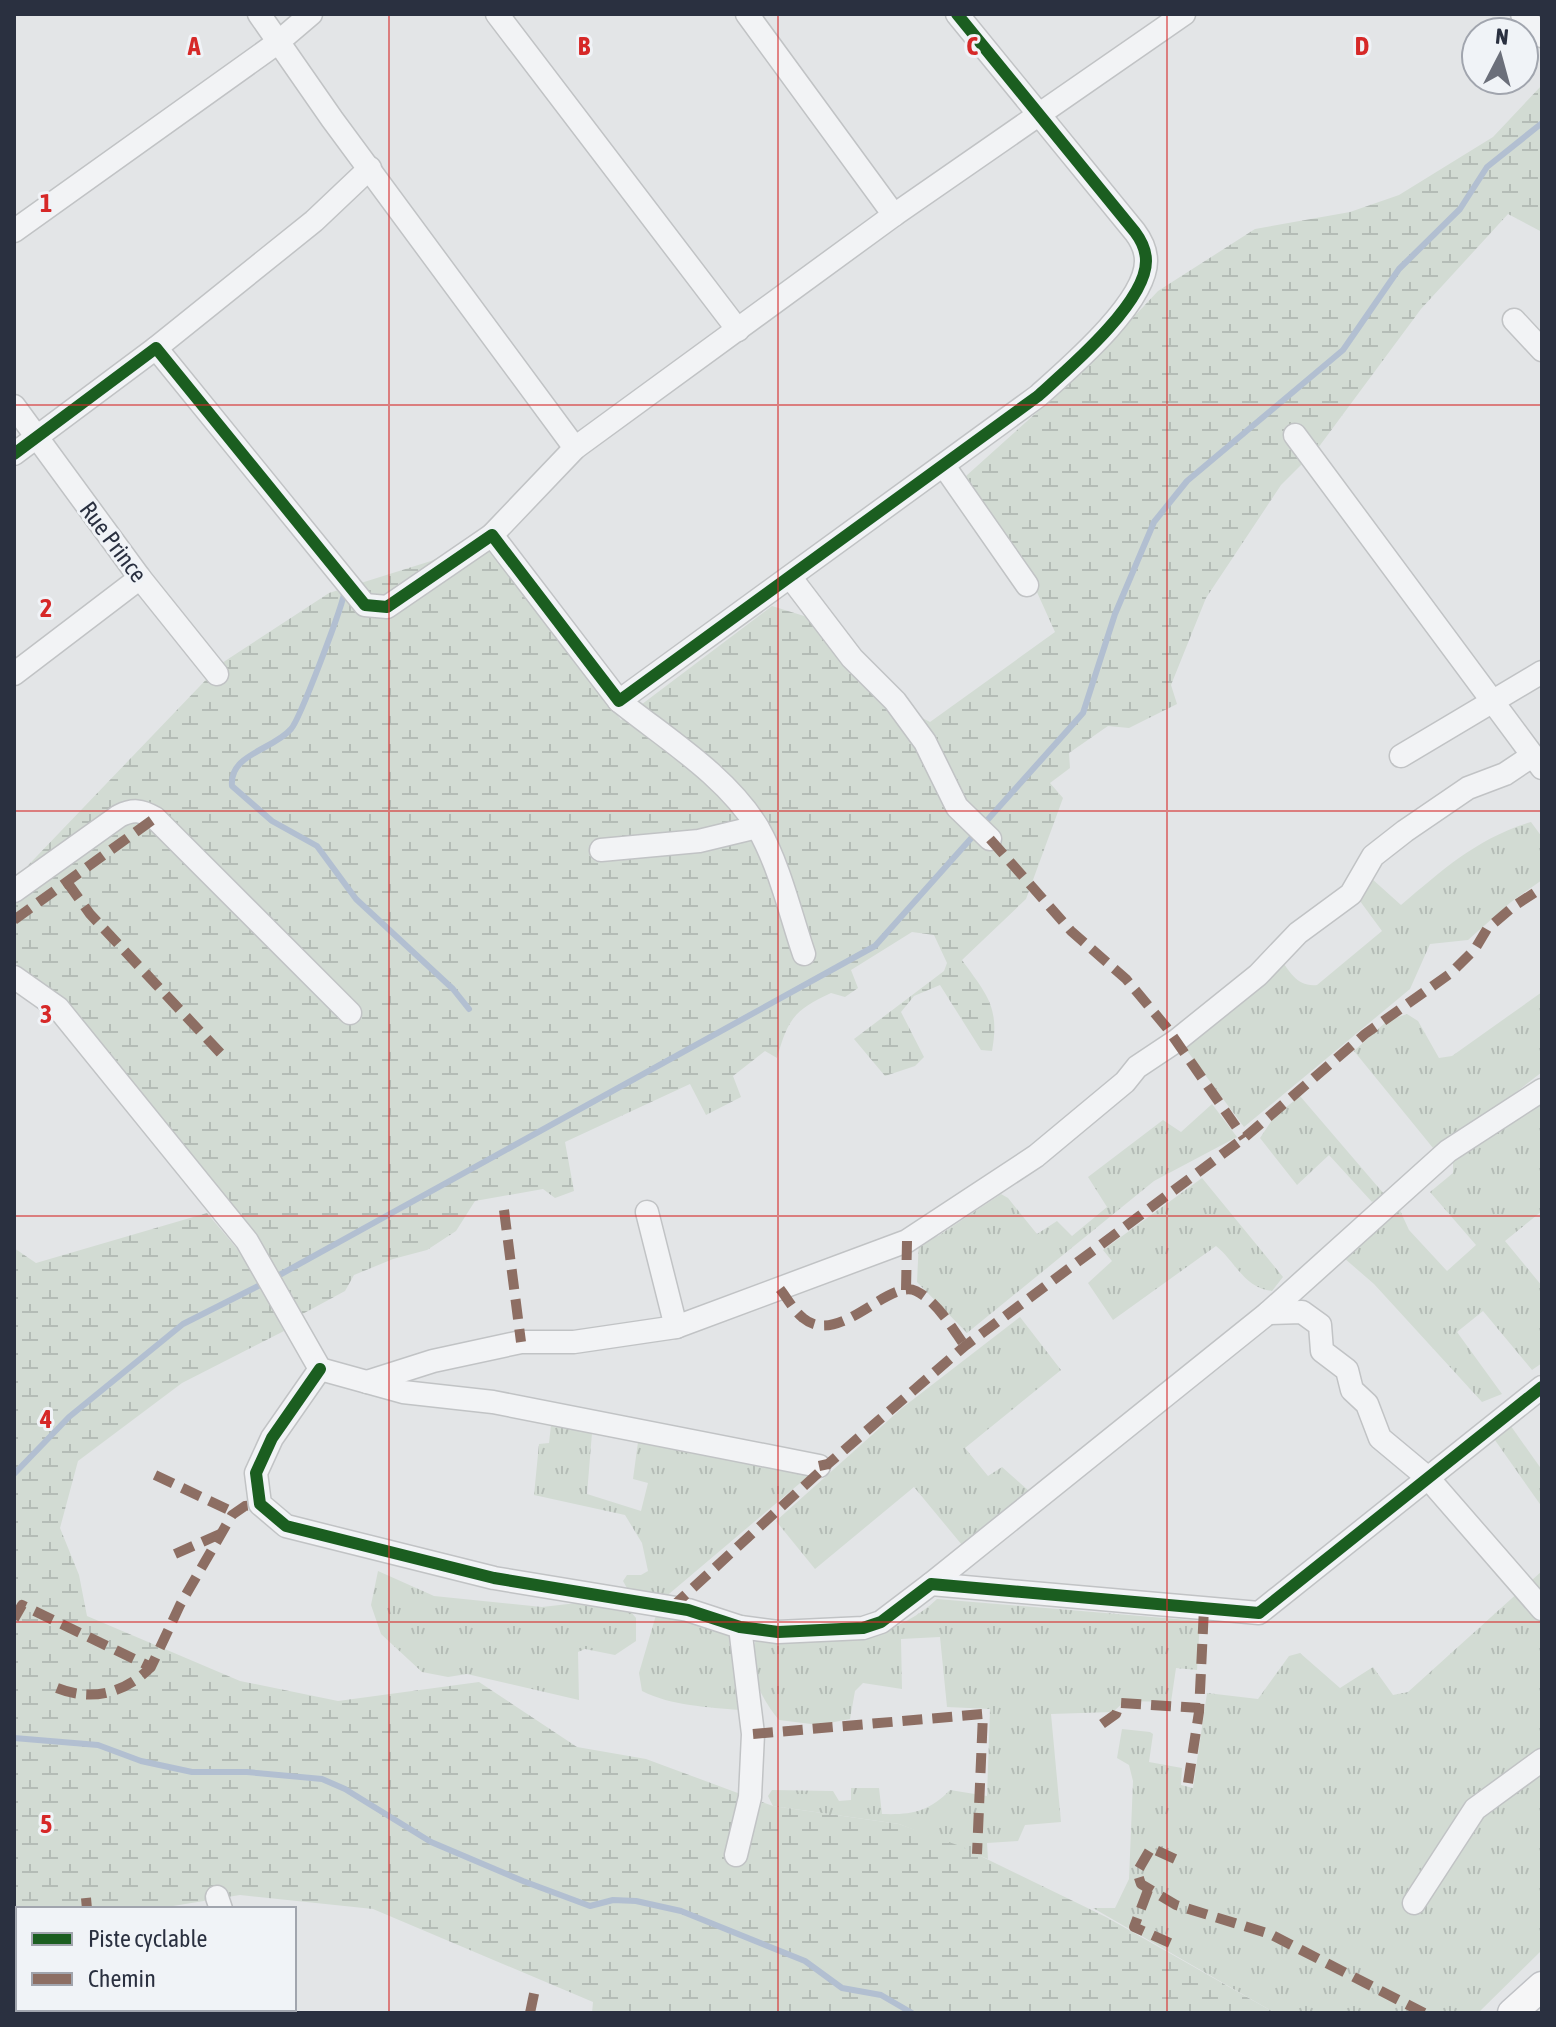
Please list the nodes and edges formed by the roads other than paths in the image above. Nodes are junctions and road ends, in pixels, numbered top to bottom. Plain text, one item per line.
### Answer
1 (259, 14) edge
2 (311, 14) edge
3 (497, 14) edge
4 (747, 14) edge
5 (957, 14) edge
6 (1184, 14) edge
7 (1522, 14) edge
8 (1542, 36) edge
9 (277, 43) junction
10 (1039, 117) junction
11 (370, 168) junction
12 (894, 215) junction
13 (14, 231) edge
14 (1514, 320) dead end
15 (738, 330) junction
16 (156, 348) junction
17 (1542, 350) edge
18 (14, 406) edge
19 (1295, 435) dead end
20 (36, 439) junction
21 (575, 448) junction
22 (14, 454) edge
23 (944, 466) junction
24 (492, 535) junction
25 (140, 578) junction
26 (791, 578) junction
27 (1027, 585) dead end
28 (1542, 672) edge
29 (14, 674) edge
30 (217, 674) dead end
31 (619, 701) junction
32 (1493, 701) junction
33 (1401, 756) dead end
34 (1537, 762) edge
35 (757, 827) junction
36 (990, 839) dead end
37 (601, 850) dead end
38 (14, 891) edge
39 (804, 954) dead end
40 (14, 977) edge
41 (350, 1013) dead end
42 (1542, 1090) edge
43 (647, 1212) dead end
44 (1268, 1313) junction
45 (676, 1327) junction
46 (320, 1369) junction
47 (367, 1382) junction
48 (1542, 1387) edge
49 (819, 1466) dead end
50 (1428, 1478) junction
51 (931, 1584) junction
52 (1542, 1609) edge
53 (740, 1627) junction
54 (1542, 1760) edge
55 (736, 1855) dead end
56 (1414, 1903) dead end
57 (1542, 1986) edge
58 (1512, 2013) edge

1 - 9 street
2 - 9 street
3 - 15 street
4 - 12 street
5 - 10 street
6 - 10 street
7 - 8 street
9 - 11 street
9 - 13 street
10 - 12 street
10 - 23 street
11 - 16 street
11 - 21 street
12 - 15 street
14 - 17 street
15 - 21 street
16 - 20 street
16 - 24 street
18 - 20 street, Rue Prince
19 - 32 street
20 - 22 street
20 - 25 street, Rue Prince
21 - 24 street
23 - 26 street
23 - 27 street
24 - 31 street
25 - 29 street
25 - 30 street, Rue Prince
26 - 31 street
26 - 36 street
28 - 32 street
31 - 35 street
32 - 33 street
32 - 34 street
34 - 45 street
35 - 37 street
35 - 39 street
38 - 41 street
40 - 46 street
42 - 44 street
43 - 45 street
44 - 50 street
44 - 51 street
45 - 47 street
46 - 47 street
46 - 53 street
47 - 49 street
48 - 50 street
50 - 51 street
50 - 52 street
51 - 53 street
53 - 55 street
54 - 56 street
57 - 58 main road

